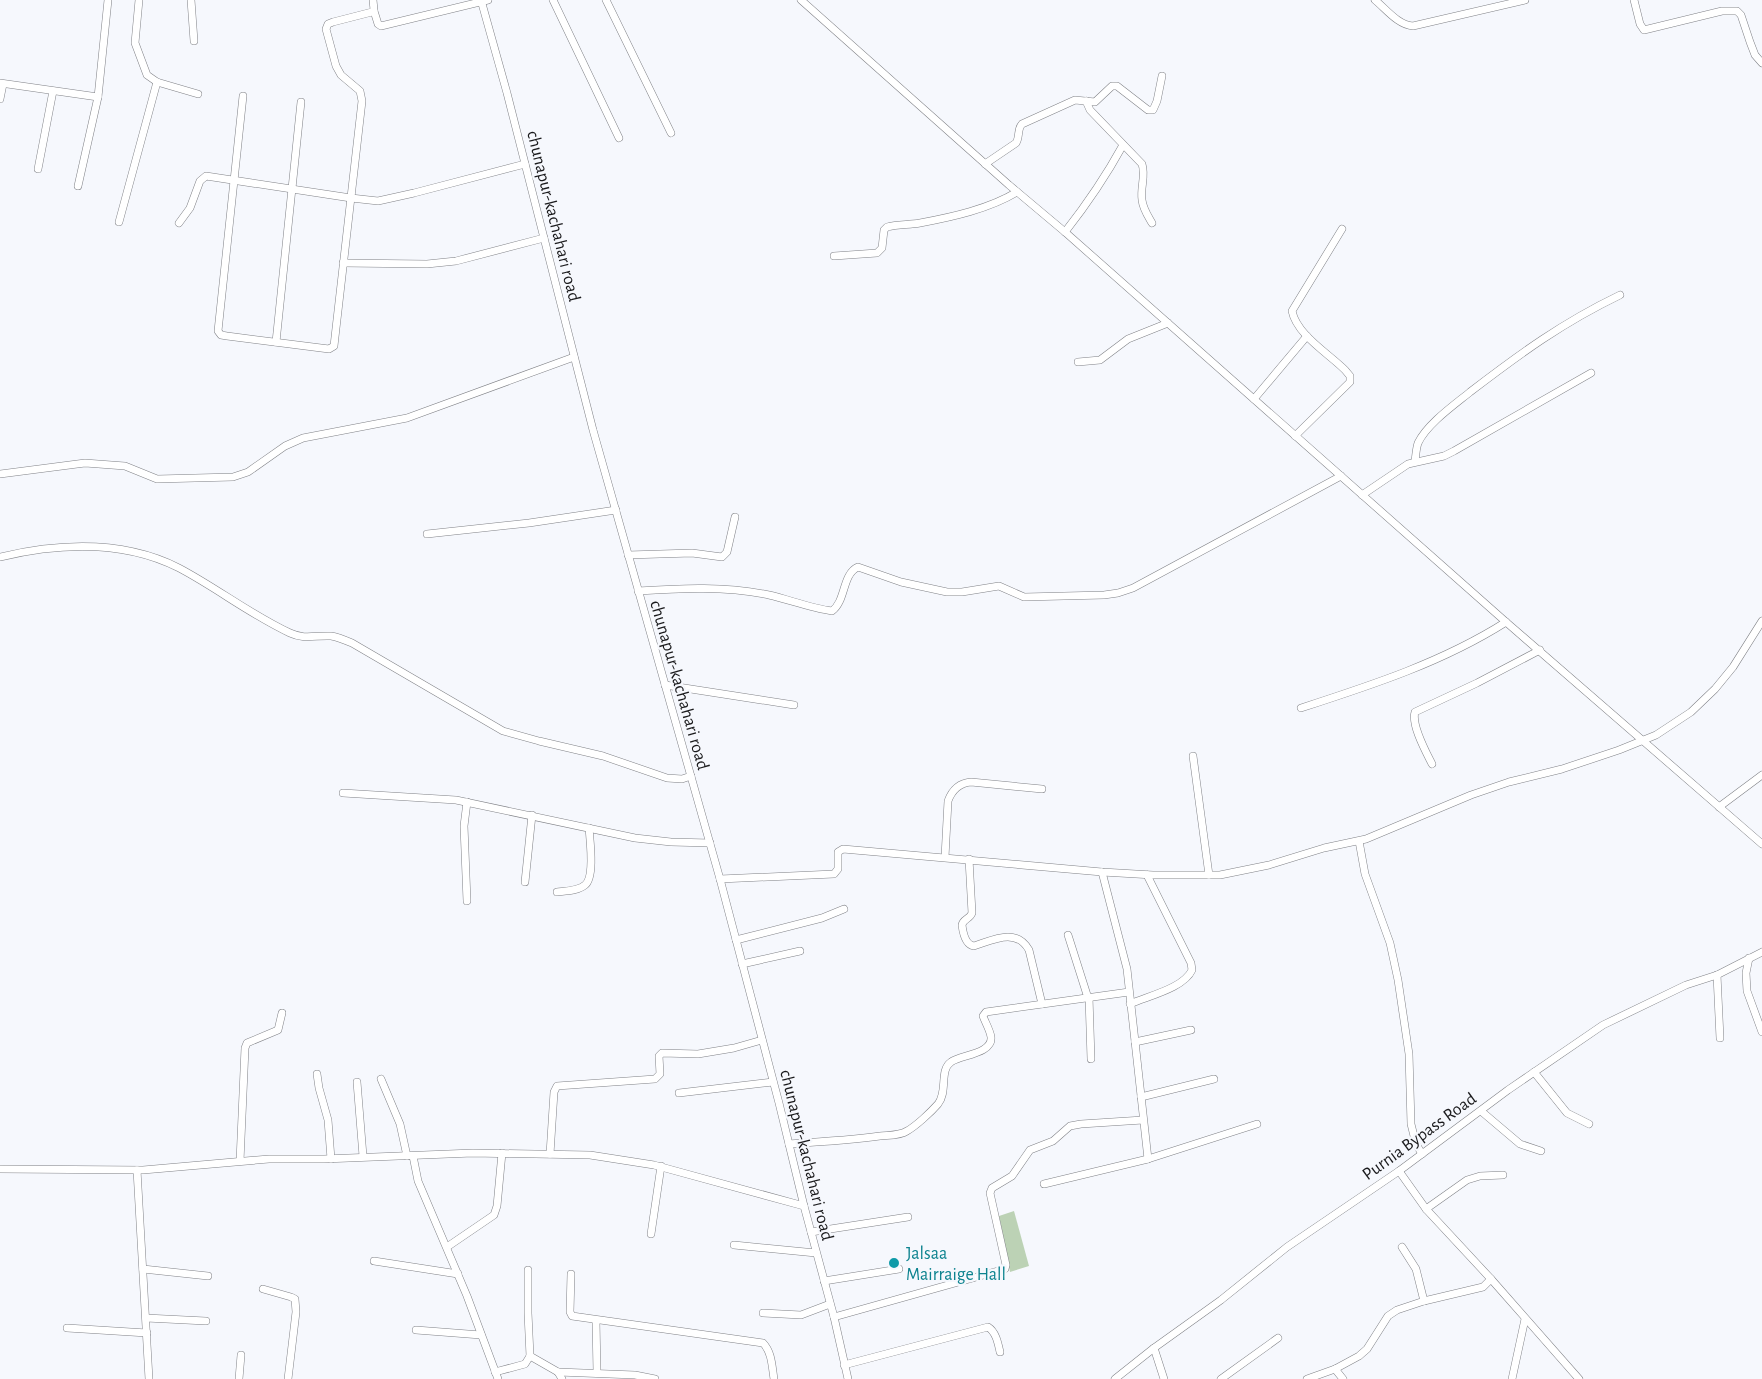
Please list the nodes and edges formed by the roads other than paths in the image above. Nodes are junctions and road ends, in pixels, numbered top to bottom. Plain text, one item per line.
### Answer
1 (108, 0) edge
2 (139, 0) edge
3 (191, 0) edge
4 (373, 0) edge
5 (553, 0) edge
6 (606, 0) edge
7 (801, 0) edge
8 (1375, 0) edge
9 (1525, 0) edge
10 (1634, 0) edge
11 (484, 1) edge
12 (374, 11) junction
13 (194, 41) dead end
14 (1762, 63) edge
15 (1162, 75) dead end
16 (157, 82) junction
17 (1, 83) edge
18 (53, 91) junction
19 (198, 94) dead end
20 (243, 96) dead end
21 (98, 97) junction
22 (0, 99) edge
23 (1086, 101) junction
24 (302, 102) dead end
25 (671, 133) dead end
26 (619, 138) dead end
27 (1123, 145) junction
28 (525, 164) junction
29 (985, 164) junction
30 (38, 169) dead end
31 (235, 181) junction
32 (78, 186) dead end
33 (292, 190) junction
34 (1017, 192) junction
35 (351, 198) junction
36 (119, 222) dead end
37 (179, 223) dead end
38 (1152, 223) dead end
39 (1342, 230) dead end
40 (1065, 232) junction
41 (544, 238) junction
42 (834, 256) dead end
43 (344, 263) junction
44 (1620, 296) dead end
45 (1168, 323) junction
46 (1307, 336) junction
47 (276, 342) junction
48 (574, 357) junction
49 (1078, 362) dead end
50 (1592, 373) dead end
51 (1254, 399) junction
52 (1295, 436) junction
53 (1415, 461) junction
54 (0, 474) edge
55 (1341, 476) junction
56 (1362, 495) junction
57 (616, 510) junction
58 (735, 517) dead end
59 (427, 534) dead end
60 (628, 555) junction
61 (0, 558) edge
62 (638, 591) junction
63 (1762, 621) edge
64 (1506, 622) junction
65 (1540, 650) junction
66 (665, 686) junction
67 (794, 705) dead end
68 (1301, 708) dead end
69 (1644, 741) junction
70 (1193, 756) dead end
71 (1432, 764) dead end
72 (1762, 775) edge
73 (690, 776) junction
74 (1042, 789) dead end
75 (344, 793) dead end
76 (467, 802) junction
77 (1719, 807) junction
78 (532, 815) junction
79 (589, 828) junction
80 (1359, 841) junction
81 (710, 843) junction
82 (1762, 844) edge
83 (945, 857) junction
84 (969, 859) junction
85 (1102, 872) junction
86 (1147, 875) junction
87 (1209, 875) junction
88 (720, 879) junction
89 (525, 882) dead end
90 (557, 892) dead end
91 (467, 901) dead end
92 (844, 909) dead end
93 (1068, 935) dead end
94 (736, 940) junction
95 (800, 951) dead end
96 (1762, 952) edge
97 (1749, 958) junction
98 (742, 964) junction
99 (1717, 975) junction
100 (1129, 992) junction
101 (1088, 997) junction
102 (1042, 1004) junction
103 (1130, 1004) junction
104 (282, 1013) dead end
105 (1191, 1030) dead end
106 (1762, 1032) edge
107 (1720, 1038) dead end
108 (762, 1040) junction
109 (1135, 1042) junction
110 (1091, 1059) dead end
111 (1534, 1072) junction
112 (317, 1074) dead end
113 (381, 1079) dead end
114 (1214, 1079) dead end
115 (357, 1082) dead end
116 (773, 1082) junction
117 (679, 1093) dead end
118 (1141, 1097) junction
119 (1481, 1111) junction
120 (1143, 1120) junction
121 (1257, 1124) dead end
122 (1589, 1124) dead end
123 (789, 1144) junction
124 (1541, 1151) dead end
125 (502, 1153) junction
126 (550, 1154) junction
127 (1422, 1154) junction
128 (363, 1156) junction
129 (410, 1156) junction
130 (331, 1159) junction
131 (1148, 1159) junction
132 (240, 1161) junction
133 (661, 1166) junction
134 (0, 1169) edge
135 (138, 1170) junction
136 (1399, 1171) junction
137 (1503, 1175) dead end
138 (1044, 1184) dead end
139 (804, 1206) junction
140 (1426, 1209) junction
141 (908, 1217) dead end
142 (811, 1232) junction
143 (651, 1234) dead end
144 (735, 1245) dead end
145 (447, 1247) junction
146 (1402, 1247) dead end
147 (816, 1253) junction
148 (374, 1262) dead end
149 (143, 1269) junction
150 (899, 1269) dead end
151 (528, 1270) dead end
152 (458, 1274) junction
153 (572, 1274) dead end
154 (208, 1276) dead end
155 (1491, 1279) junction
156 (824, 1281) junction
157 (263, 1289) dead end
158 (1424, 1301) junction
159 (830, 1304) junction
160 (763, 1313) dead end
161 (834, 1317) junction
162 (146, 1318) junction
163 (1526, 1319) junction
164 (206, 1321) dead end
165 (596, 1321) junction
166 (67, 1328) dead end
167 (416, 1330) dead end
168 (147, 1333) junction
169 (481, 1335) junction
170 (1278, 1338) dead end
171 (1154, 1348) junction
172 (1000, 1352) dead end
173 (241, 1355) dead end
174 (530, 1356) junction
175 (844, 1365) junction
176 (1335, 1368) junction
177 (597, 1372) junction
178 (560, 1375) edge
179 (497, 1376) edge
180 (149, 1379) edge
181 (239, 1379) edge
182 (288, 1379) edge
183 (655, 1379) edge
184 (774, 1379) edge
185 (848, 1379) edge
186 (1115, 1379) edge
187 (1164, 1379) edge
188 (1221, 1379) edge
189 (1307, 1379) edge
190 (1343, 1379) edge
191 (1512, 1379) edge
192 (1579, 1379) edge

1 - 21 street
2 - 16 street
3 - 13 street
4 - 12 street
5 - 26 street
6 - 25 street
7 - 29 street
8 - 9 street
10 - 14 street
11 - 12 street
11 - 28 street, chunapur-kachahari road
12 - 35 street
15 - 23 street
16 - 19 street
16 - 36 street
17 - 18 street
17 - 22 street
18 - 21 street
18 - 30 street
20 - 31 street
21 - 32 street
23 - 27 street
23 - 29 street
24 - 33 street
27 - 38 street
27 - 40 street
28 - 35 street
28 - 41 street, chunapur-kachahari road
29 - 34 street
31 - 33 street
31 - 37 street
31 - 47 street
33 - 35 street
33 - 47 street
34 - 40 street
34 - 42 street
35 - 43 street
39 - 46 street
40 - 45 street
41 - 43 street
41 - 48 street, chunapur-kachahari road
43 - 47 street
44 - 53 street
45 - 49 street
45 - 51 street
46 - 51 street
46 - 52 street
48 - 54 street
48 - 57 street, chunapur-kachahari road
50 - 53 street
51 - 52 street
52 - 55 street
53 - 56 street
55 - 56 street
55 - 62 street
56 - 64 street
57 - 59 street
57 - 60 street, chunapur-kachahari road
58 - 60 street
60 - 62 street, chunapur-kachahari road
61 - 73 street
62 - 66 street, chunapur-kachahari road
63 - 69 street
64 - 65 street
64 - 68 street
65 - 69 street
65 - 71 street
66 - 67 street
66 - 73 street, chunapur-kachahari road
69 - 77 street
69 - 80 street
70 - 87 street
72 - 77 street
73 - 81 street, chunapur-kachahari road
74 - 83 street
75 - 76 street
76 - 78 street
76 - 91 street
77 - 82 street
78 - 79 street
78 - 89 street
79 - 81 street
79 - 90 street
80 - 87 street
80 - 127 street
81 - 88 street, chunapur-kachahari road
83 - 84 street
83 - 88 street
84 - 85 street
84 - 102 street
85 - 86 street
85 - 100 street
86 - 87 street
86 - 103 street
88 - 94 street, chunapur-kachahari road
92 - 94 street
93 - 101 street
94 - 98 street, chunapur-kachahari road
95 - 98 street
96 - 97 street, Purnia Bypass Road
97 - 99 street, Purnia Bypass Road
97 - 106 street
98 - 108 street, chunapur-kachahari road
99 - 107 street
99 - 111 street, Purnia Bypass Road
100 - 101 street
100 - 103 street
101 - 102 street
101 - 110 street
102 - 123 street
103 - 109 street
104 - 132 street
105 - 109 street
108 - 116 street, chunapur-kachahari road
108 - 126 street
109 - 118 street
111 - 119 street, Purnia Bypass Road
111 - 122 street
112 - 130 street
113 - 129 street
114 - 118 street
115 - 128 street
116 - 117 street
116 - 123 street, chunapur-kachahari road
118 - 120 street
119 - 124 street
119 - 127 street, Purnia Bypass Road
120 - 131 street
120 - 161 street
121 - 131 street
123 - 139 street, chunapur-kachahari road
125 - 126 street
125 - 129 street
125 - 145 street
126 - 133 street
127 - 136 street, Purnia Bypass Road
128 - 129 street
128 - 130 street
129 - 145 street
130 - 132 street
131 - 138 street
132 - 135 street
133 - 139 street
133 - 143 street
134 - 135 street
135 - 149 street
136 - 140 street
136 - 171 street, Purnia Bypass Road
137 - 140 street
139 - 142 street, chunapur-kachahari road
140 - 155 street
141 - 142 street
142 - 147 street, chunapur-kachahari road
144 - 147 street
145 - 152 street
146 - 158 street
147 - 156 street, chunapur-kachahari road
148 - 152 street
149 - 154 street
149 - 162 street
150 - 156 street
151 - 174 street
152 - 169 street
153 - 165 street
155 - 158 street
155 - 163 street
156 - 159 street, chunapur-kachahari road
157 - 182 street
158 - 176 street
159 - 160 street
159 - 161 street, chunapur-kachahari road
161 - 175 street, chunapur-kachahari road
162 - 164 street
162 - 168 street
163 - 191 street
163 - 192 street
165 - 177 street
165 - 184 street
166 - 168 street
167 - 169 street
168 - 180 street
169 - 179 street
170 - 188 street
171 - 186 street, Purnia Bypass Road
171 - 187 street
172 - 175 street
173 - 181 street
174 - 178 street
174 - 179 street
175 - 185 street, chunapur-kachahari road
176 - 189 street
176 - 190 street
177 - 178 street
177 - 183 street

